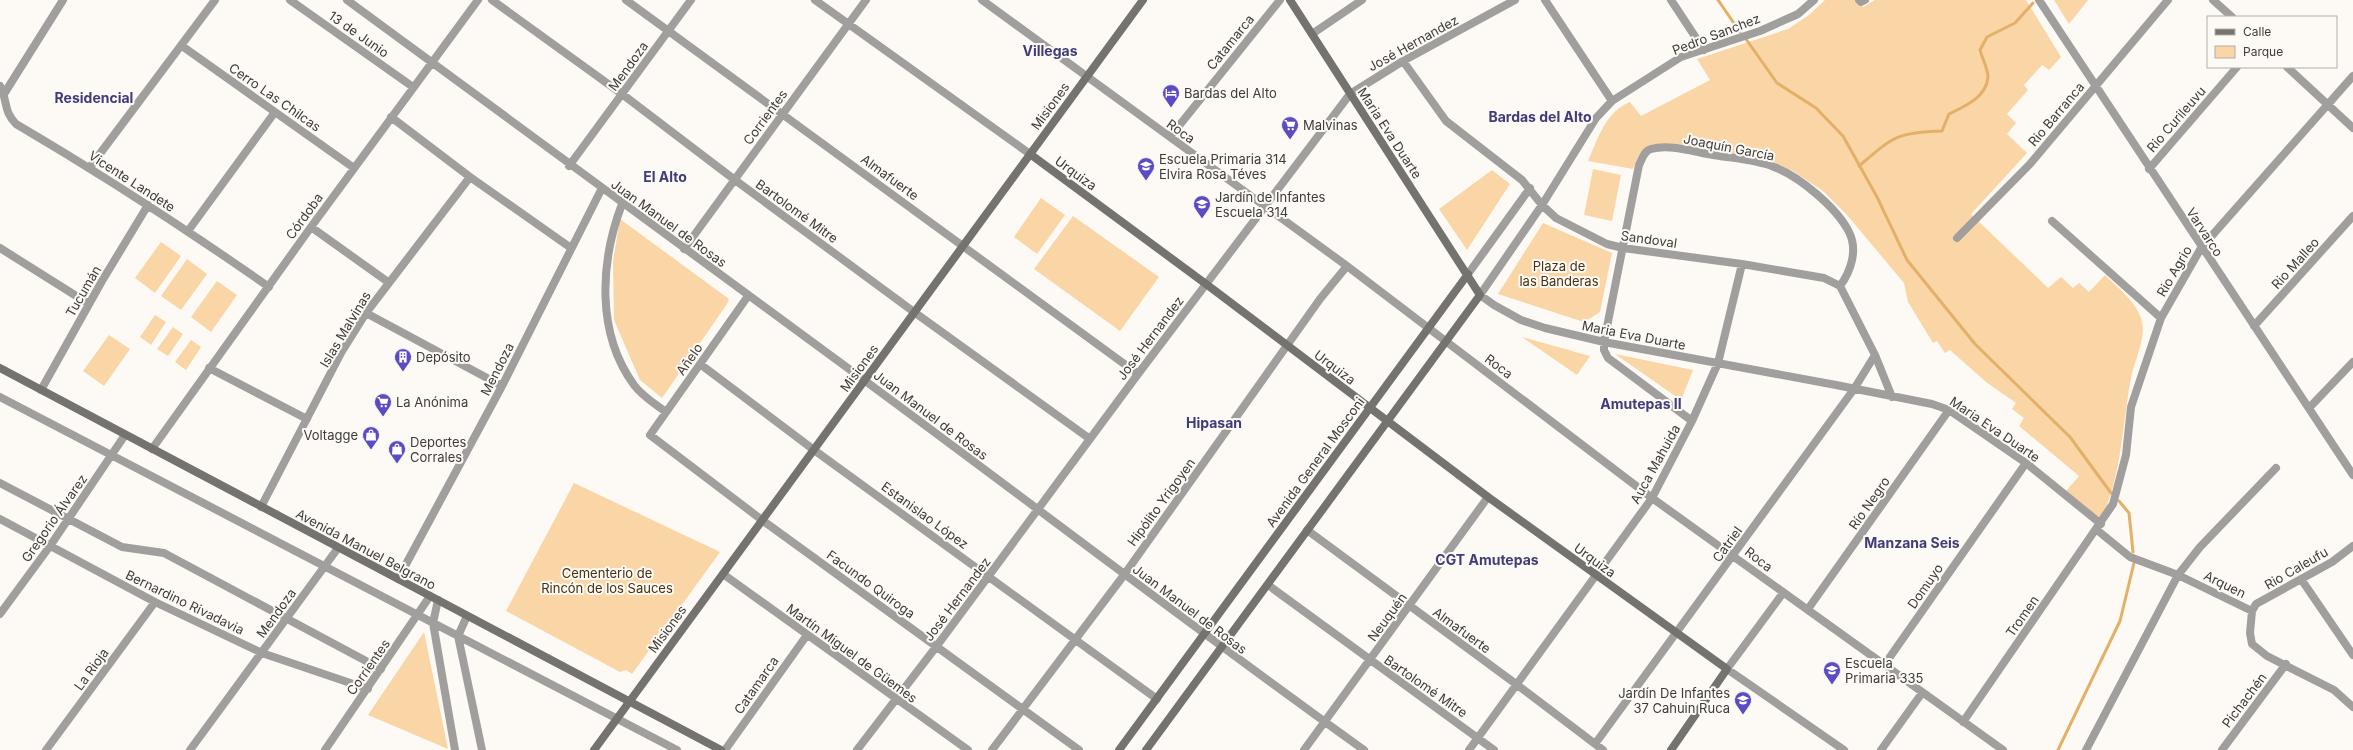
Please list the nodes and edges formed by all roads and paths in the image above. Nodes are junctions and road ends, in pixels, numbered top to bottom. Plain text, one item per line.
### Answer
1 (63, 0) edge
2 (215, 0) edge
3 (290, 0) edge
4 (347, 0) edge
5 (478, 0) edge
6 (492, 0) edge
7 (626, 0) edge
8 (691, 0) edge
9 (815, 0) edge
10 (866, 0) edge
11 (982, 0) edge
12 (1143, 0) edge
13 (1280, 0) edge
14 (1290, 0) edge
15 (1362, 0) edge
16 (1515, 0) edge
17 (1545, 0) edge
18 (1671, 0) edge
19 (1814, 0) edge
20 (2039, 0) edge
21 (2168, 0) edge
22 (2213, 0) edge
23 (2231, 16) edge
24 (848, 24) junction
25 (668, 31) junction
26 (1312, 34) junction
27 (182, 46) junction
28 (1704, 50) junction
29 (1403, 61) junction
30 (432, 63) junction
31 (2236, 68) edge
32 (2288, 68) edge
33 (1087, 76) junction
34 (2353, 76) edge
35 (0, 86) edge
36 (413, 87) junction
37 (2095, 87) junction
38 (4, 94) junction
39 (622, 94) junction
40 (1350, 94) junction
41 (1612, 101) junction
42 (2329, 105) junction
43 (276, 112) junction
44 (782, 114) junction
45 (391, 117) junction
46 (2353, 128) edge
47 (1170, 137) junction
48 (1030, 154) junction
49 (569, 166) junction
50 (90, 167) junction
51 (354, 168) junction
52 (2149, 169) junction
53 (470, 177) junction
54 (734, 180) junction
55 (602, 188) junction
56 (1530, 188) junction
57 (622, 204) junction
58 (148, 205) junction
59 (1542, 205) junction
60 (1265, 207) junction
61 (2353, 216) edge
62 (2052, 221) dead end
63 (311, 227) junction
64 (188, 231) junction
65 (1957, 238) dead end
66 (963, 245) junction
67 (0, 248) edge
68 (571, 248) junction
69 (1623, 248) junction
70 (2201, 248) junction
71 (684, 249) junction
72 (1742, 264) junction
73 (1347, 266) junction
74 (1468, 274) junction
75 (388, 282) junction
76 (1206, 284) junction
77 (1840, 286) junction
78 (268, 287) junction
79 (1480, 295) junction
80 (748, 296) junction
81 (89, 304) junction
82 (914, 312) junction
83 (366, 313) junction
84 (2161, 318) junction
85 (2254, 326) junction
86 (1428, 328) junction
87 (1446, 341) junction
88 (1604, 342) junction
89 (1287, 346) junction
90 (1875, 356) junction
91 (2353, 362) edge
92 (1718, 363) junction
93 (700, 364) junction
94 (0, 368) edge
95 (209, 368) junction
96 (1138, 374) junction
97 (864, 380) junction
98 (502, 386) junction
99 (1854, 389) junction
100 (41, 390) junction
101 (0, 396) edge
102 (1892, 397) junction
103 (1370, 408) junction
104 (2308, 408) junction
105 (1949, 410) junction
106 (666, 412) junction
107 (307, 419) junction
108 (1387, 421) junction
109 (1692, 421) junction
110 (125, 435) junction
111 (650, 435) joint
112 (1090, 439) junction
113 (152, 449) junction
114 (814, 450) junction
115 (111, 455) junction
116 (2026, 463) junction
117 (2276, 468) dead end
118 (2353, 475) edge
119 (0, 483) edge
120 (1488, 497) junction
121 (1652, 498) junction
122 (261, 507) junction
123 (1038, 510) junction
124 (0, 519) edge
125 (68, 519) junction
126 (762, 520) junction
127 (2099, 527) junction
128 (1307, 530) junction
129 (50, 546) junction
130 (2353, 546) edge
131 (338, 548) junction
132 (1733, 554) junction
133 (324, 567) junction
134 (723, 574) junction
135 (1124, 575) junction
136 (2178, 575) junction
137 (989, 576) junction
138 (1596, 576) junction
139 (398, 579) junction
140 (2301, 579) junction
141 (1268, 585) junction
142 (1783, 593) junction
143 (434, 598) junction
144 (155, 602) junction
145 (1409, 607) junction
146 (1808, 609) junction
147 (2252, 611) junction
148 (0, 614) edge
149 (418, 616) junction
150 (467, 616) junction
151 (287, 619) junction
152 (433, 623) junction
153 (1676, 633) junction
154 (1204, 634) junction
155 (807, 635) junction
156 (458, 636) junction
157 (1075, 639) junction
158 (936, 647) junction
159 (1222, 647) junction
160 (262, 653) junction
161 (2353, 655) edge
162 (1370, 661) junction
163 (1885, 664) junction
164 (2286, 664) junction
165 (381, 669) junction
166 (1727, 669) junction
167 (1516, 684) junction
168 (368, 689) junction
169 (1922, 693) junction
170 (896, 699) junction
171 (1157, 699) junction
172 (629, 701) junction
173 (2353, 707) edge
174 (1022, 710) junction
175 (617, 719) junction
176 (1325, 722) junction
177 (1963, 722) junction
178 (1478, 738) junction
179 (1595, 744) junction
180 (46, 750) edge
181 (190, 750) edge
182 (325, 750) edge
183 (455, 750) edge
184 (482, 750) edge
185 (594, 750) edge
186 (677, 750) edge
187 (721, 750) edge
188 (725, 750) edge
189 (857, 750) edge
190 (968, 750) edge
191 (992, 750) edge
192 (1079, 750) edge
193 (1119, 750) edge
194 (1146, 750) edge
195 (1304, 750) edge
196 (1364, 750) edge
197 (1469, 750) edge
198 (1494, 750) edge
199 (1603, 750) edge
200 (1671, 750) edge
201 (1844, 750) edge
202 (1881, 750) edge
203 (2003, 750) edge
204 (2086, 750) edge
205 (2222, 750) edge

1 - 38 street
2 - 27 street
3 - 36 street, 13 de Junio
4 - 30 street, Juan Manuel de Rosas
5 - 30 street, Córdoba
6 - 39 street, Bartolomé Mitre
7 - 25 street, Almafuerte
8 - 25 street, Mendoza
9 - 24 street, Urquiza
10 - 24 street, Corrientes
11 - 33 street, Roca
12 - 33 street, Misiones
13 - 47 street, Catamarca
14 - 26 street, Maria Eva Duarte
15 - 26 street
16 - 29 street, José Hernandez
17 - 41 street
18 - 28 street
19 - 28 street, Pedro Sanchez
20 - 37 street, Varvarco
21 - 37 street, Rio Barranca
22 - 23 street
24 - 44 street, Corrientes
24 - 48 street, Urquiza
25 - 39 street, Mendoza
25 - 44 street, Almafuerte
26 - 40 street, Maria Eva Duarte
27 - 43 street, Cerro Las Chilcas
27 - 50 street
28 - 41 street, Pedro Sanchez
29 - 40 street, José Hernandez
29 - 56 street, Sandoval
30 - 36 street, Córdoba
30 - 49 street, Juan Manuel de Rosas
31 - 52 street, Rio Curileuvu
32 - 42 street
33 - 47 street, Roca
33 - 48 street, Misiones
34 - 42 street, Rio Agrio
35 - 38 street, Vicente Landete
36 - 45 street, Córdoba
37 - 52 street, Varvarco
37 - 65 street, Rio Barranca
38 - 50 street, Vicente Landete
39 - 49 street, Mendoza
39 - 54 street, Bartolomé Mitre
40 - 60 street, José Hernandez
40 - 74 street, Maria Eva Duarte
41 - 59 street, Pedro Sanchez
42 - 46 street
42 - 70 street, Rio Agrio
43 - 51 street, Cerro Las Chilcas
43 - 64 street
44 - 54 street, Corrientes
44 - 66 street, Almafuerte
45 - 51 street, Córdoba
45 - 53 street
47 - 60 street, Roca
48 - 66 street, Misiones
48 - 76 street, Urquiza
49 - 55 street, Juan Manuel de Rosas
50 - 58 street, Vicente Landete
51 - 63 street, Córdoba
52 - 70 street, Varvarco
53 - 68 street
53 - 75 street, Islas Malvinas
54 - 71 street, Corrientes
54 - 82 street, Bartolomé Mitre
55 - 57 street, Juan Manuel de Rosas
55 - 68 street, Mendoza
56 - 59 street, Sandoval
56 - 74 street, Avenida General Mosconi
57 - 71 street, Juan Manuel de Rosas
57 - 106 street
58 - 64 street, Vicente Landete
58 - 81 street, Tucumán
59 - 69 street, Sandoval
59 - 79 street
60 - 73 street, Roca
60 - 76 street, José Hernandez
61 - 85 street, Rio Malleo
62 - 84 street
63 - 75 street
63 - 78 street, Córdoba
64 - 78 street, Vicente Landete
66 - 82 street, Misiones
66 - 96 street, Almafuerte
67 - 81 street
68 - 98 street, Mendoza
69 - 72 street, Sandoval
69 - 77 street, Joaquín García
69 - 88 street
70 - 84 street, Rio Agrio
70 - 85 street, Varvarco
71 - 80 street, Juan Manuel de Rosas
72 - 77 street, Sandoval
72 - 92 street, Auca Mahuida
73 - 86 street, Roca
73 - 89 street, Hipólito Yrigoyen
74 - 79 street, Maria Eva Duarte
74 - 86 street, Avenida General Mosconi
75 - 83 street, Islas Malvinas
76 - 89 street, Urquiza
76 - 96 street, José Hernandez
77 - 90 street
78 - 95 street, Córdoba
79 - 87 street
79 - 88 street, Maria Eva Duarte
80 - 93 street, Añelo
80 - 97 street, Juan Manuel de Rosas
81 - 100 street, Tucumán
82 - 97 street, Misiones
82 - 112 street, Bartolomé Mitre
83 - 98 street
83 - 107 street, Islas Malvinas
84 - 127 street, Rio Agrio
85 - 104 street, Varvarco
86 - 87 street, Roca
86 - 103 street, Avenida General Mosconi
87 - 108 street
87 - 121 street, Roca
88 - 92 street, Maria Eva Duarte
88 - 109 street
89 - 103 street, Urquiza
89 - 135 street, Hipólito Yrigoyen
90 - 99 street, Catriel
90 - 102 street
91 - 104 street
92 - 99 street, Maria Eva Duarte
92 - 109 street, Auca Mahuida
93 - 106 street, Añelo
93 - 114 street, Estanislao López
94 - 100 street, Avenida Manuel Belgrano
95 - 107 street
95 - 113 street, Córdoba
96 - 112 street, José Hernandez
97 - 114 street, Misiones
97 - 123 street, Juan Manuel de Rosas
98 - 139 street, Mendoza
99 - 102 street, Maria Eva Duarte
99 - 132 street, Catriel
100 - 110 street, Avenida Manuel Belgrano
101 - 115 street
102 - 105 street, Maria Eva Duarte
103 - 108 street, Urquiza
103 - 154 street, Avenida General Mosconi
104 - 118 street, Varvarco
105 - 116 street, Maria Eva Duarte
105 - 146 street, Río Negro
106 - 111 street, Añelo
107 - 122 street, Islas Malvinas
108 - 120 street, Urquiza
108 - 128 street
109 - 121 street, Auca Mahuida
110 - 113 street, Avenida Manuel Belgrano
110 - 115 street, Gregorio Álvarez
111 - 126 street, Facundo Quiroga
112 - 123 street, José Hernandez
113 - 122 street, Avenida Manuel Belgrano
114 - 126 street, Misiones
114 - 137 street, Estanislao López
115 - 125 street, Gregorio Álvarez
115 - 133 street
116 - 127 street, Maria Eva Duarte
116 - 163 street, Domuyo
117 - 136 street
119 - 125 street
120 - 138 street, Urquiza
120 - 145 street, Neuquén
121 - 132 street, Roca
121 - 138 street, Auca Mahuida
122 - 131 street, Avenida Manuel Belgrano
123 - 135 street, Juan Manuel de Rosas
123 - 137 street, José Hernandez
124 - 129 street, Bernardino Rivadavia
125 - 129 street, Gregorio Álvarez
125 - 151 street
126 - 134 street, Misiones
126 - 158 street, Facundo Quiroga
127 - 136 street, Arquen
127 - 177 street, Tromen
128 - 141 street
128 - 145 street, Almafuerte
129 - 144 street, Bernardino Rivadavia
129 - 148 street, Gregorio Álvarez
130 - 140 street, Rio Caleufu
131 - 133 street, Mendoza
131 - 139 street, Avenida Manuel Belgrano
132 - 142 street, Roca
132 - 153 street, Catriel
133 - 149 street
133 - 151 street, Mendoza
134 - 155 street, Martín Miguel de Güemes
134 - 172 street, Misiones
135 - 154 street, Juan Manuel de Rosas
135 - 157 street, Hipólito Yrigoyen
136 - 147 street, Arquen
136 - 204 street
137 - 157 street, Estanislao López
137 - 158 street, José Hernandez
138 - 153 street, Urquiza
138 - 167 street, Auca Mahuida
139 - 143 street, Avenida Manuel Belgrano
140 - 147 street, Rio Caleufu
140 - 161 street
141 - 159 street
141 - 162 street, Bartolomé Mitre
142 - 146 street, Roca
142 - 166 street
143 - 149 street, Corrientes
143 - 150 street, Avenida Manuel Belgrano
143 - 152 street
144 - 160 street, Bernardino Rivadavia
144 - 180 street, La Rioja
145 - 162 street, Neuquén
145 - 167 street, Almafuerte
146 - 163 street, Roca
147 - 164 street, Arquen
149 - 152 street
149 - 165 street, Corrientes
150 - 156 street
150 - 172 street, Avenida Manuel Belgrano
151 - 160 street, Mendoza
151 - 165 street
152 - 156 street
152 - 183 street
153 - 166 street, Urquiza
153 - 179 street, Catriel
154 - 159 street, Juan Manuel de Rosas
154 - 171 street, Avenida General Mosconi
155 - 170 street, Martín Miguel de Güemes
155 - 188 street, Catamarca
156 - 175 street
156 - 184 street
157 - 171 street, Estanislao López
157 - 174 street, Hipólito Yrigoyen
158 - 170 street, José Hernandez
158 - 174 street, Facundo Quiroga
159 - 176 street, Juan Manuel de Rosas
159 - 194 street
160 - 168 street, Bernardino Rivadavia
160 - 181 street, Mendoza
162 - 176 street, Neuquén
162 - 178 street, Bartolomé Mitre
163 - 169 street, Roca
164 - 173 street, Arquen
164 - 205 street, Pichachén
165 - 168 street, Corrientes
166 - 200 street
166 - 201 street, Urquiza
167 - 178 street, Auca Mahuida
167 - 179 street, Almafuerte
168 - 182 street, Corrientes
169 - 177 street, Roca
169 - 202 street
170 - 189 street, José Hernandez
170 - 190 street, Martín Miguel de Güemes
171 - 193 street, Avenida General Mosconi
172 - 175 street, Misiones
172 - 187 street, Avenida Manuel Belgrano
174 - 191 street, Hipólito Yrigoyen
174 - 192 street, Facundo Quiroga
175 - 185 street, Misiones
175 - 186 street
176 - 195 street, Neuquén
176 - 196 street, Juan Manuel de Rosas
177 - 203 street, Roca
178 - 197 street, Auca Mahuida
178 - 198 street, Bartolomé Mitre
179 - 199 street, Almafuerte

